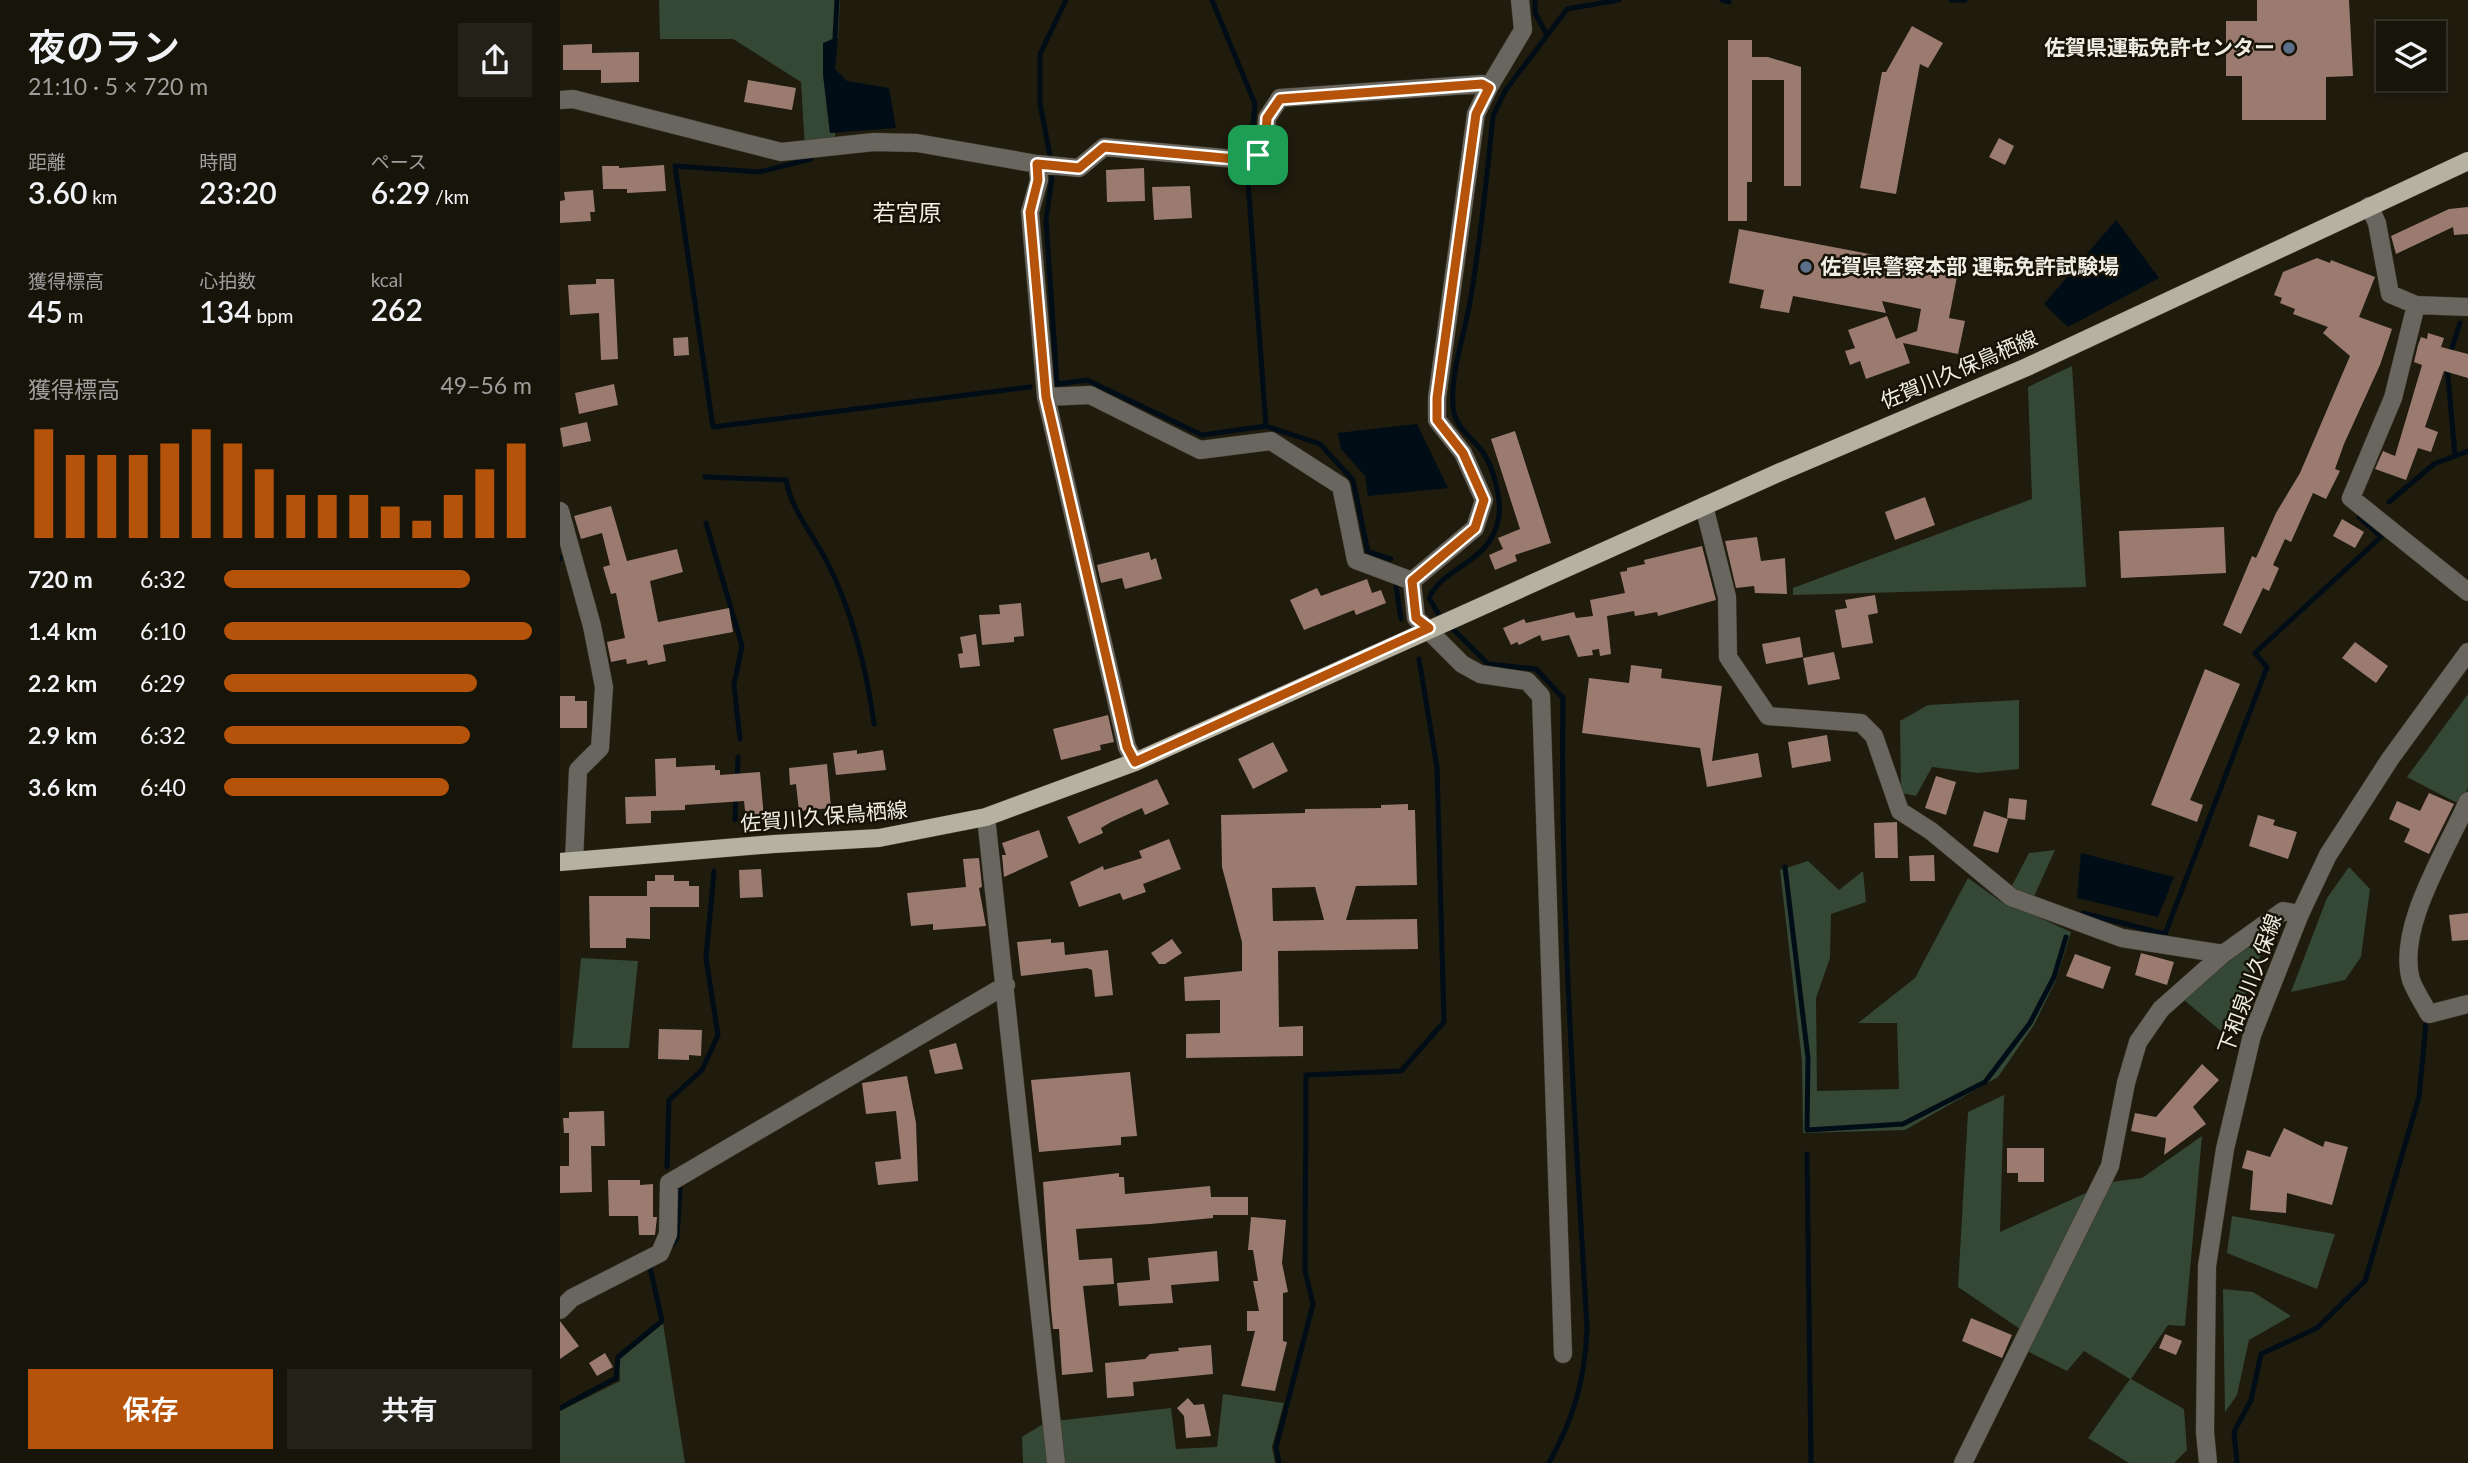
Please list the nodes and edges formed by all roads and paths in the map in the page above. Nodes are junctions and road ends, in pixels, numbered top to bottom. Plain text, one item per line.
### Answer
1 (1520, 0) edge
2 (1489, 88) junction
3 (560, 100) edge
4 (2468, 161) edge
5 (1037, 164) junction
6 (2369, 206) junction
7 (2416, 305) junction
8 (2468, 307) edge
9 (1046, 397) junction
10 (1704, 506) junction
11 (560, 511) edge
12 (1412, 581) junction
13 (2468, 592) edge
14 (1429, 628) junction
15 (2468, 652) edge
16 (1135, 762) junction
17 (2468, 802) edge
18 (986, 817) junction
19 (567, 862) edge
20 (2300, 914) junction
21 (2223, 954) junction
22 (1006, 985) junction
23 (2468, 1004) edge
24 (560, 1310) edge
25 (1563, 1354) dead end
26 (1056, 1463) edge
27 (1963, 1463) edge
28 (2208, 1463) edge

1 - 2 street
2 - 5 street
2 - 12 street
3 - 5 street
4 - 6 main road, 佐賀川久保鳥栖線
5 - 9 street
6 - 7 street
6 - 10 main road, 佐賀川久保鳥栖線
7 - 8 street
7 - 13 street
9 - 12 street
9 - 16 street
10 - 14 main road, 佐賀川久保鳥栖線
10 - 21 street
11 - 19 street
12 - 14 street
14 - 16 main road, 佐賀川久保鳥栖線
14 - 25 street
15 - 20 street, 下和泉川久保線
16 - 18 main road, 佐賀川久保鳥栖線
17 - 23 street
18 - 19 main road, 佐賀川久保鳥栖線
18 - 22 street
20 - 21 street
20 - 28 street, 下和泉川久保線
21 - 27 street
22 - 24 street
22 - 26 street

